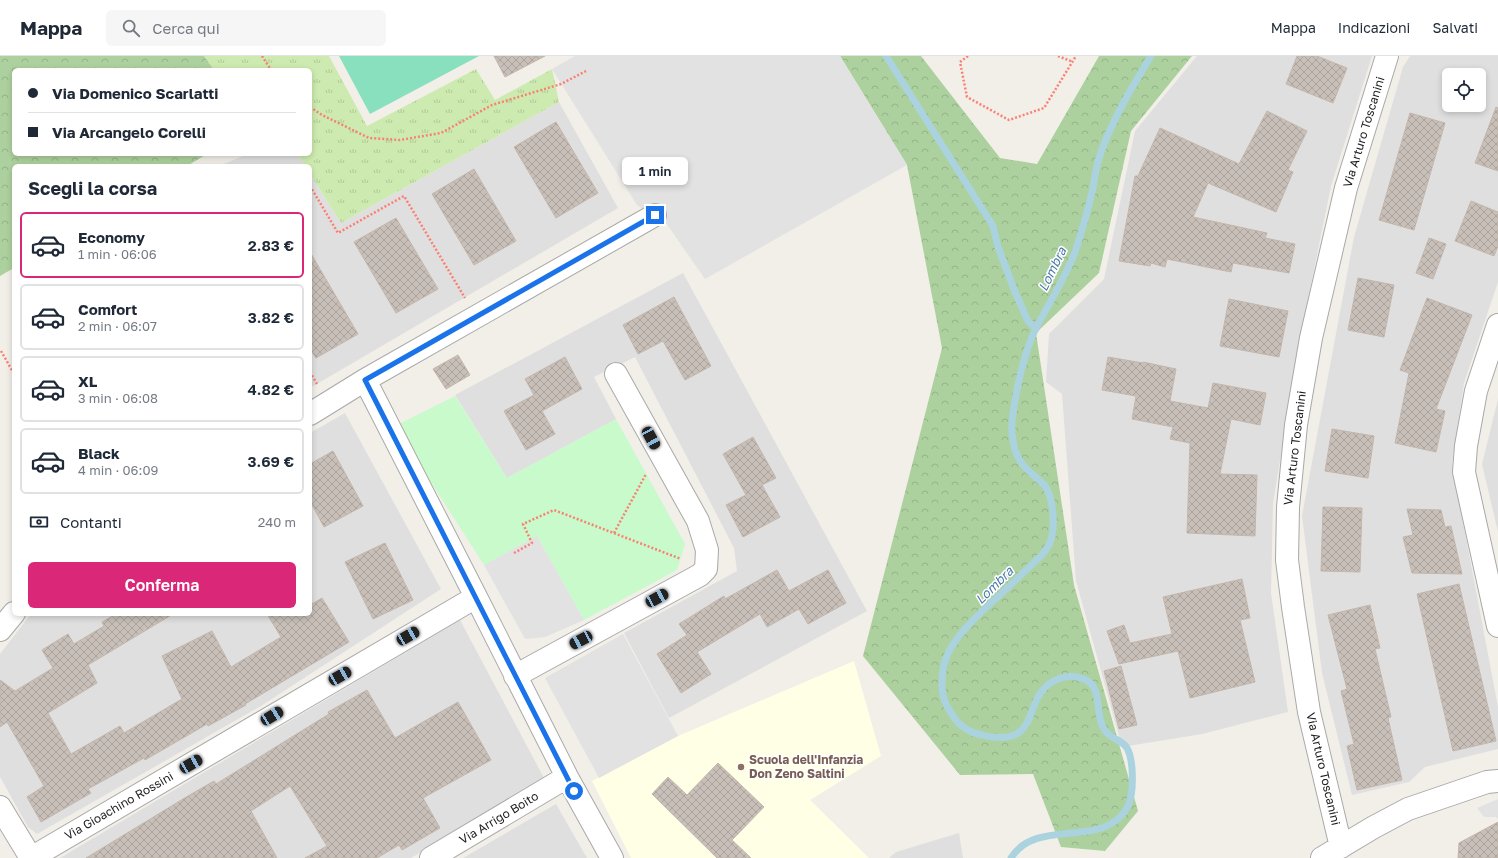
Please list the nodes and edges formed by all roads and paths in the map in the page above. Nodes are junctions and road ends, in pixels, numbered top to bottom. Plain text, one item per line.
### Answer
1 (262, 56) edge
2 (968, 56) edge
3 (1058, 56) edge
4 (1076, 56) edge
5 (1388, 56) edge
6 (1072, 62) junction
7 (270, 68) edge
8 (586, 71) dead end
9 (312, 108) edge
10 (312, 189) edge
11 (655, 215) dead end
12 (476, 317) junction
13 (1498, 325) edge
14 (1, 351) edge
15 (12, 370) edge
16 (616, 374) dead end
17 (365, 380) junction
18 (312, 413) edge
19 (658, 450) junction
20 (614, 533) junction
21 (514, 553) dead end
22 (706, 569) junction
23 (476, 597) junction
24 (12, 615) edge
25 (1498, 626) edge
26 (0, 630) edge
27 (515, 676) junction
28 (567, 777) junction
29 (1498, 781) edge
30 (0, 807) edge
31 (1342, 846) junction
32 (31, 858) edge
33 (431, 858) edge
34 (612, 858) edge
35 (1322, 858) edge

1 - 7 path
2 - 6 path
3 - 6 path
4 - 6 path
5 - 31 street, Via Arturo Toscanini
8 - 9 path
10 - 12 path
11 - 12 street
12 - 17 street
13 - 25 street
14 - 15 path
16 - 19 street
17 - 18 street
17 - 23 street
19 - 20 path
19 - 22 street
20 - 21 path
20 - 22 path
22 - 27 street
23 - 27 street
23 - 32 street, Via Gioachino Rossini
24 - 26 street
27 - 28 street
28 - 33 street, Via Arrigo Boito
28 - 34 street
29 - 31 street
30 - 32 street
31 - 35 street

